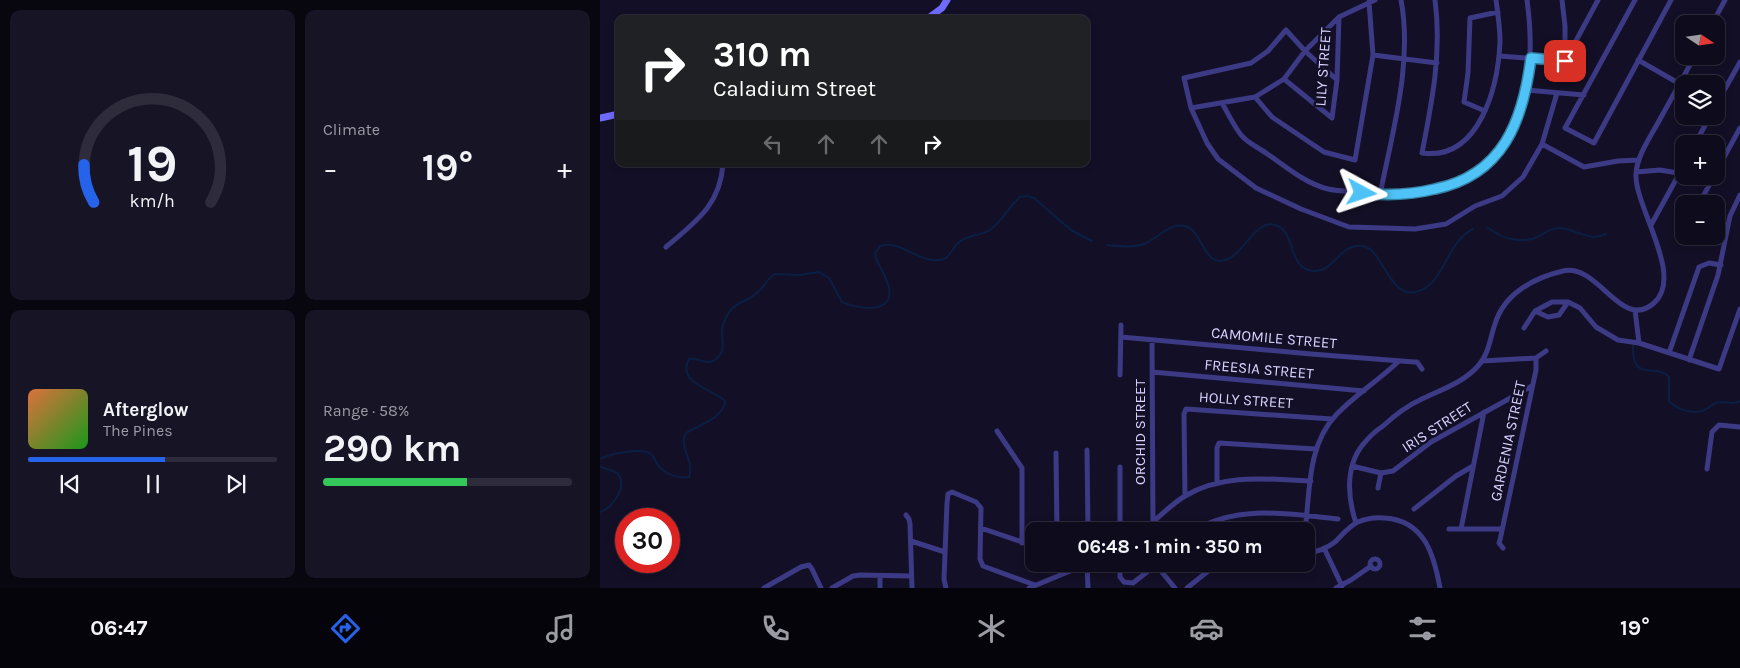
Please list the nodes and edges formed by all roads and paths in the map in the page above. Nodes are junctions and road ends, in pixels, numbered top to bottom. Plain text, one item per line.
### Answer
1 (947, 0) edge
2 (1401, 0) edge
3 (1435, 0) edge
4 (1496, 0) edge
5 (1527, 0) edge
6 (1562, 0) edge
7 (1598, 0) edge
8 (1635, 0) edge
9 (1671, 0) edge
10 (1725, 0) edge
11 (1372, 1) edge
12 (1498, 12) junction
13 (932, 15) edge
14 (1717, 15) edge
15 (1339, 17) junction
16 (1305, 51) junction
17 (1374, 55) junction
18 (1499, 56) junction
19 (1531, 58) junction
20 (1404, 60) junction
21 (1638, 60) junction
22 (1565, 61) junction
23 (1740, 62) edge
24 (1437, 63) junction
25 (1284, 79) junction
26 (1337, 80) junction
27 (1675, 81) edge
28 (1725, 89) edge
29 (1526, 90) junction
30 (1557, 93) junction
31 (1675, 93) edge
32 (1584, 95) junction
33 (1255, 97) junction
34 (1222, 103) junction
35 (1192, 108) junction
36 (1485, 111) junction
37 (615, 115) edge
38 (600, 118) edge
39 (1740, 128) edge
40 (1738, 137) edge
41 (1542, 144) junction
42 (1725, 158) edge
43 (1639, 160) junction
44 (722, 167) edge
45 (1636, 172) junction
46 (1675, 172) edge
47 (1675, 185) edge
48 (1709, 185) edge
49 (1380, 195) junction
50 (1704, 195) edge
51 (1740, 196) edge
52 (1651, 225) junction
53 (666, 247) dead end
54 (1721, 265) junction
55 (1568, 302) junction
56 (1635, 310) junction
57 (1740, 310) edge
58 (1535, 311) junction
59 (1121, 325) dead end
60 (1524, 328) dead end
61 (1121, 337) junction
62 (1152, 340) junction
63 (1639, 343) junction
64 (1546, 351) dead end
65 (1669, 353) junction
66 (1536, 358) junction
67 (1689, 360) junction
68 (1399, 361) junction
69 (1482, 361) junction
70 (1422, 369) dead end
71 (1152, 372) junction
72 (1120, 375) dead end
73 (1532, 386) junction
74 (1364, 391) junction
75 (1181, 404) dead end
76 (1186, 409) junction
77 (1484, 412) junction
78 (1332, 420) junction
79 (1740, 427) edge
80 (997, 431) dead end
81 (1214, 437) dead end
82 (1219, 442) junction
83 (1316, 449) junction
84 (1088, 450) dead end
85 (1056, 453) dead end
86 (1352, 466) junction
87 (1473, 466) junction
88 (1120, 467) dead end
89 (1707, 469) dead end
90 (1381, 473) junction
91 (1311, 481) junction
92 (1217, 483) junction
93 (1378, 488) dead end
94 (1185, 496) junction
95 (1414, 509) dead end
96 (906, 515) dead end
97 (1307, 516) junction
98 (1338, 519) dead end
99 (1057, 522) edge
100 (1088, 522) edge
101 (1120, 522) edge
102 (1152, 522) edge
103 (1153, 522) edge
104 (1215, 522) edge
105 (1306, 522) edge
106 (1356, 523) junction
107 (981, 528) junction
108 (1449, 529) dead end
109 (1460, 529) junction
110 (1502, 529) junction
111 (911, 541) junction
112 (1022, 543) junction
113 (1025, 544) edge
114 (1324, 548) junction
115 (1503, 548) dead end
116 (1315, 551) edge
117 (945, 552) junction
118 (1371, 566) dead end
119 (1068, 572) edge
120 (1087, 572) edge
121 (1120, 572) edge
122 (1146, 572) edge
123 (1163, 572) edge
124 (1206, 572) edge
125 (880, 576) junction
126 (911, 576) junction
127 (1036, 585) junction
128 (1122, 585) edge
129 (1342, 586) junction
130 (764, 588) edge
131 (821, 588) edge
132 (832, 588) edge
133 (880, 588) edge
134 (912, 588) edge
135 (946, 588) edge
136 (1029, 588) edge
137 (1088, 588) edge
138 (1175, 588) edge
139 (1187, 588) edge
140 (1336, 588) edge
141 (1440, 588) edge

1 - 13 street
2 - 20 street
3 - 24 street
4 - 12 street
5 - 19 street
6 - 22 street
7 - 22 street
8 - 32 street
9 - 21 street
10 - 14 street
11 - 15 street
11 - 17 street
12 - 18 street
12 - 36 street
15 - 16 street
15 - 26 street, LILY STREET
16 - 25 street
16 - 26 street
16 - 35 street
17 - 20 street
17 - 33 street
18 - 19 street
18 - 36 street
19 - 22 street
19 - 29 street
20 - 24 street
20 - 49 street
21 - 27 street
21 - 32 street
23 - 28 street
24 - 36 street
25 - 26 street, LILY STREET
25 - 33 street
29 - 30 street
29 - 49 street
30 - 32 street
30 - 41 street
31 - 43 street
33 - 34 street
34 - 35 street
34 - 49 street
35 - 41 street
37 - 38 street
39 - 40 street
40 - 42 street
41 - 43 street
43 - 45 street
44 - 53 street
45 - 46 street
45 - 52 street
47 - 52 street
48 - 50 street
51 - 54 street
52 - 56 street
54 - 65 street
54 - 67 street
55 - 58 street
55 - 58 street
55 - 63 street
56 - 63 street
56 - 69 street
57 - 67 street
58 - 60 street
59 - 61 street
61 - 62 street, CAMOMILE STREET
61 - 72 street
62 - 68 street, CAMOMILE STREET
62 - 71 street, ORCHID STREET
63 - 65 street
64 - 66 street
65 - 67 street
66 - 69 street
66 - 73 street, GARDENIA STREET
68 - 70 street, CAMOMILE STREET
68 - 74 street
69 - 86 street
71 - 74 street, FREESIA STREET
71 - 102 street, ORCHID STREET
73 - 77 street, IRIS STREET
73 - 110 street, GARDENIA STREET
74 - 78 street
75 - 76 street
76 - 78 street, HOLLY STREET
76 - 94 street, HOLLY STREET
77 - 87 street
77 - 90 street, IRIS STREET
78 - 83 street
79 - 89 street
80 - 112 street
81 - 82 street
82 - 83 street
82 - 92 street
83 - 91 street
84 - 100 street
85 - 99 street
86 - 90 street
86 - 106 street
87 - 95 street
87 - 109 street
88 - 101 street
90 - 93 street
91 - 92 street
91 - 97 street
92 - 94 street
94 - 103 street
96 - 111 street
97 - 98 street
97 - 104 street
97 - 105 street
106 - 114 street
106 - 141 street
107 - 112 street
107 - 117 street
107 - 127 street
108 - 109 street
109 - 110 street
110 - 115 street, GARDENIA STREET
111 - 117 street
111 - 126 street
112 - 113 street
114 - 116 street
114 - 129 street
117 - 135 street
118 - 129 street
119 - 127 street
120 - 137 street
121 - 128 street
122 - 128 street
123 - 138 street
124 - 139 street
125 - 126 street
125 - 132 street
125 - 133 street
126 - 134 street
127 - 136 street
129 - 140 street
130 - 131 street

